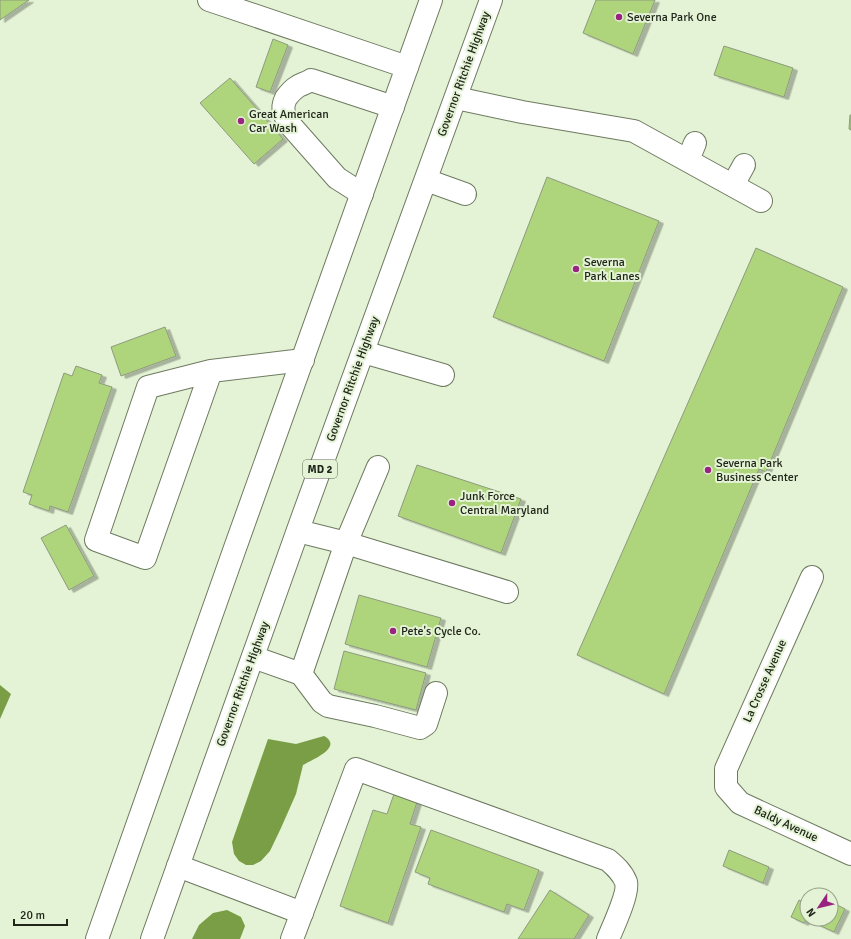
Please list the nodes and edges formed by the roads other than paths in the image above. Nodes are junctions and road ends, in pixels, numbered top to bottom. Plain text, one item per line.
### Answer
1 (209, 0) edge
2 (431, 0) edge
3 (491, 0) edge
4 (407, 67) junction
5 (456, 98) junction
6 (393, 106) junction
7 (744, 164) dead end
8 (426, 180) junction
9 (733, 185) junction
10 (362, 194) junction
11 (464, 194) dead end
12 (761, 201) dead end
13 (363, 352) junction
14 (303, 360) junction
15 (211, 372) junction
16 (442, 375) dead end
17 (378, 467) dead end
18 (298, 531) junction
19 (346, 543) junction
20 (812, 577) dead end
21 (507, 592) dead end
22 (253, 657) junction
23 (301, 674) junction
24 (436, 693) dead end
25 (726, 787) joint
26 (851, 854) edge
27 (178, 866) junction
28 (302, 913) junction
29 (97, 939) edge
30 (152, 939) edge
31 (292, 939) edge
32 (608, 939) edge

1 - 4 main road
2 - 4 main road
3 - 5 main road, Governor Ritchie Highway / MD 2
4 - 6 main road
5 - 8 main road, Governor Ritchie Highway / MD 2
5 - 9 main road
6 - 10 main road
6 - 10 main road
7 - 9 main road
8 - 11 main road
8 - 13 main road, Governor Ritchie Highway / MD 2
9 - 12 main road
10 - 14 main road
13 - 16 main road
13 - 18 main road, Governor Ritchie Highway / MD 2
14 - 15 main road
14 - 29 main road
15 - 15 main road
17 - 19 main road
18 - 19 main road
18 - 22 main road, Governor Ritchie Highway / MD 2
19 - 21 main road
19 - 23 main road
20 - 25 main road, La Crosse Avenue
22 - 23 main road
22 - 27 main road, Governor Ritchie Highway / MD 2
23 - 24 main road
25 - 26 main road, Baldy Avenue
27 - 28 main road
27 - 30 main road, Governor Ritchie Highway / MD 2
28 - 31 main road
28 - 32 main road

